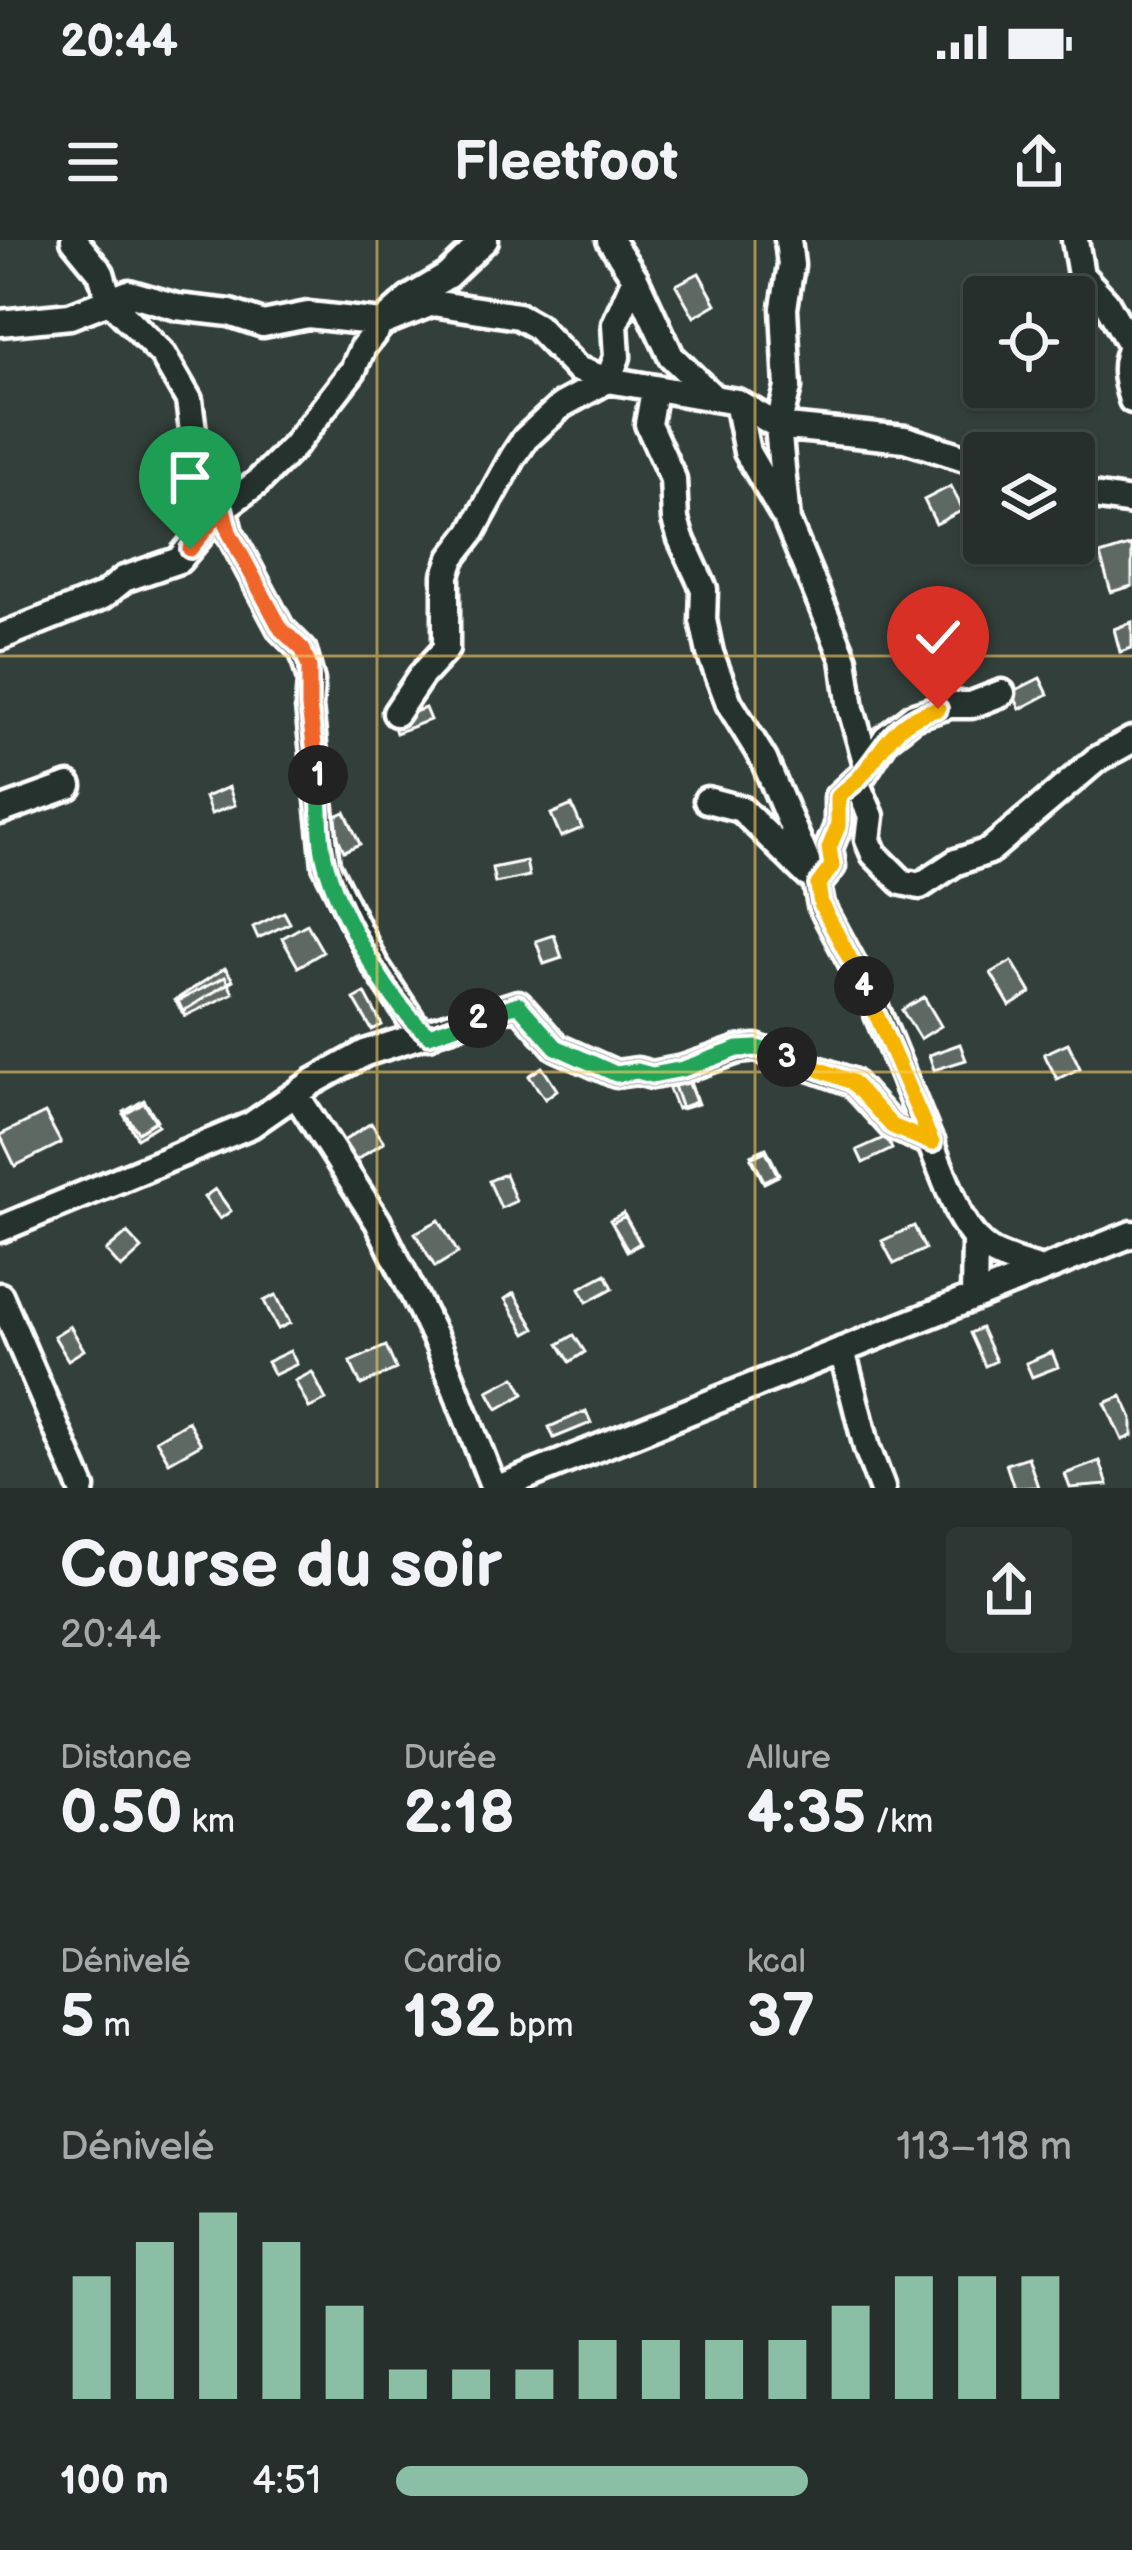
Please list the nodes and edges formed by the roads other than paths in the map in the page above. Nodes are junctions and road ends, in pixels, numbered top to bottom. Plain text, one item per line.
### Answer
1 (74, 240) edge
2 (485, 240) edge
3 (610, 240) edge
4 (788, 240) edge
5 (1076, 240) edge
6 (635, 278) junction
7 (119, 297) junction
8 (0, 323) edge
9 (382, 323) junction
10 (1132, 346) edge
11 (608, 380) junction
12 (654, 389) junction
13 (725, 399) junction
14 (1132, 400) edge
15 (778, 426) junction
16 (963, 457) edge
17 (1095, 497) edge
18 (1132, 502) edge
19 (223, 508) junction
20 (787, 521) junction
21 (0, 637) edge
22 (1002, 693) dead end
23 (397, 713) dead end
24 (1132, 740) edge
25 (862, 773) junction
26 (69, 786) dead end
27 (707, 800) dead end
28 (0, 811) edge
29 (818, 885) junction
30 (417, 1034) junction
31 (296, 1096) junction
32 (932, 1143) junction
33 (0, 1229) edge
34 (1132, 1234) edge
35 (975, 1242) junction
36 (1041, 1270) junction
37 (0, 1296) edge
38 (974, 1297) junction
39 (842, 1350) junction
40 (82, 1488) edge
41 (496, 1488) edge
42 (882, 1488) edge

1 - 7 street
2 - 9 street
3 - 6 street
4 - 15 street
5 - 10 street
6 - 11 street
6 - 13 street
7 - 8 street
7 - 9 street
7 - 19 street
9 - 11 street
9 - 19 street
10 - 14 street
11 - 12 street
11 - 23 street
12 - 13 street
12 - 29 street
13 - 15 street
13 - 20 street
15 - 16 street
15 - 20 street
17 - 18 street
19 - 21 street
19 - 30 street
20 - 25 street
22 - 25 street
24 - 25 street
25 - 29 street
26 - 28 street
27 - 29 street
29 - 32 street
30 - 31 street
30 - 32 street
31 - 33 street
31 - 41 street
32 - 35 street
34 - 36 street
35 - 36 street
35 - 38 street
36 - 38 street
37 - 40 street
38 - 39 street
39 - 41 street
39 - 42 street

